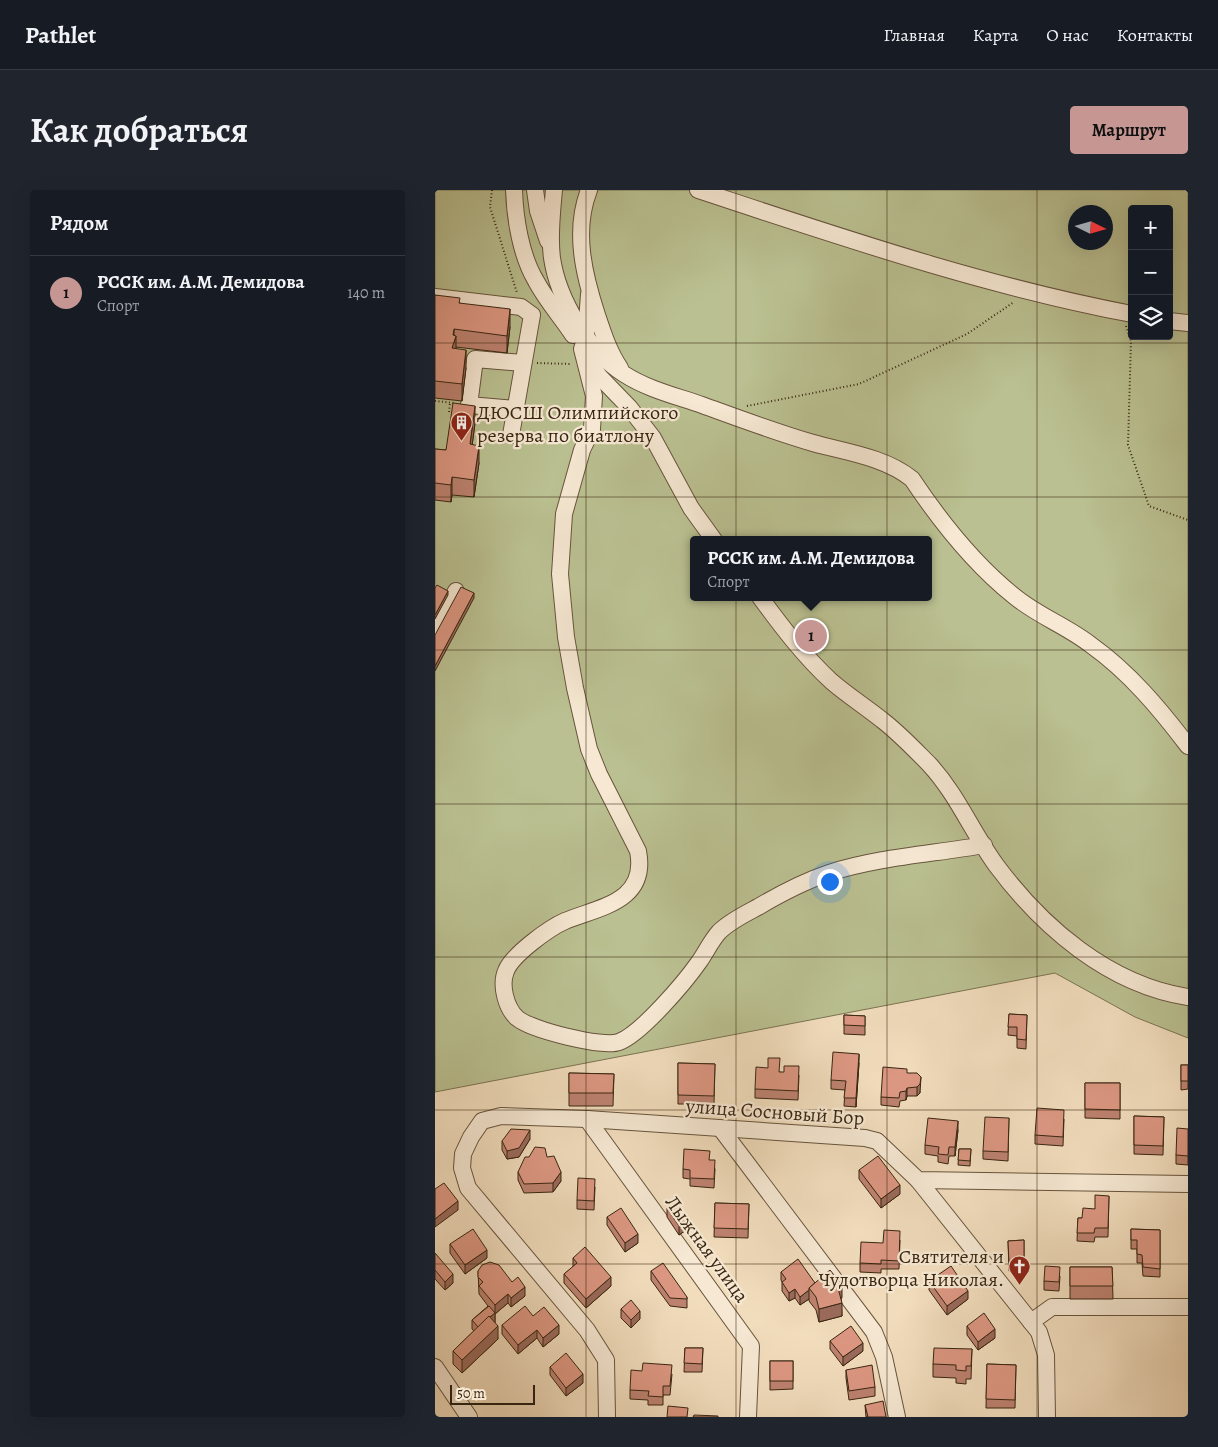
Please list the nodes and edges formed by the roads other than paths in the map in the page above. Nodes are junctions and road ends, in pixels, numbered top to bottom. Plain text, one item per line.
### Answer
1 (514, 190) edge
2 (535, 190) edge
3 (554, 190) edge
4 (589, 190) edge
5 (699, 190) edge
6 (551, 244) junction
7 (589, 294) junction
8 (435, 297) edge
9 (1126, 313) edge
10 (568, 317) junction
11 (1173, 321) edge
12 (1188, 323) edge
13 (584, 342) junction
14 (523, 363) junction
15 (625, 376) junction
16 (516, 409) junction
17 (511, 435) dead end
18 (711, 536) edge
19 (456, 591) edge
20 (763, 601) edge
21 (435, 630) edge
22 (1188, 746) edge
23 (984, 845) junction
24 (1188, 996) edge
25 (587, 1119) junction
26 (721, 1129) junction
27 (917, 1180) junction
28 (1188, 1184) edge
29 (1188, 1307) edge
30 (1031, 1322) junction
31 (435, 1368) edge
32 (469, 1417) edge
33 (607, 1417) edge
34 (748, 1417) edge
35 (897, 1417) edge
36 (1047, 1417) edge

1 - 10 street
2 - 6 street
3 - 6 street
4 - 7 street
5 - 9 street
6 - 10 street
7 - 13 street
7 - 15 street
8 - 14 street
10 - 13 street
11 - 12 street
13 - 15 street
13 - 18 street
13 - 23 street
14 - 16 street
14 - 16 street
15 - 22 street
16 - 17 street
19 - 21 street
20 - 23 street
23 - 24 street
25 - 26 street, улица Сосновый Бор
25 - 33 street, улица Сосновый Бор
25 - 34 street, Лыжная улица
26 - 27 street, улица Сосновый Бор
26 - 35 street
27 - 28 street
27 - 30 street, улица Сосновый Бор
29 - 30 street
30 - 36 street, улица Сосновый Бор
31 - 32 street

